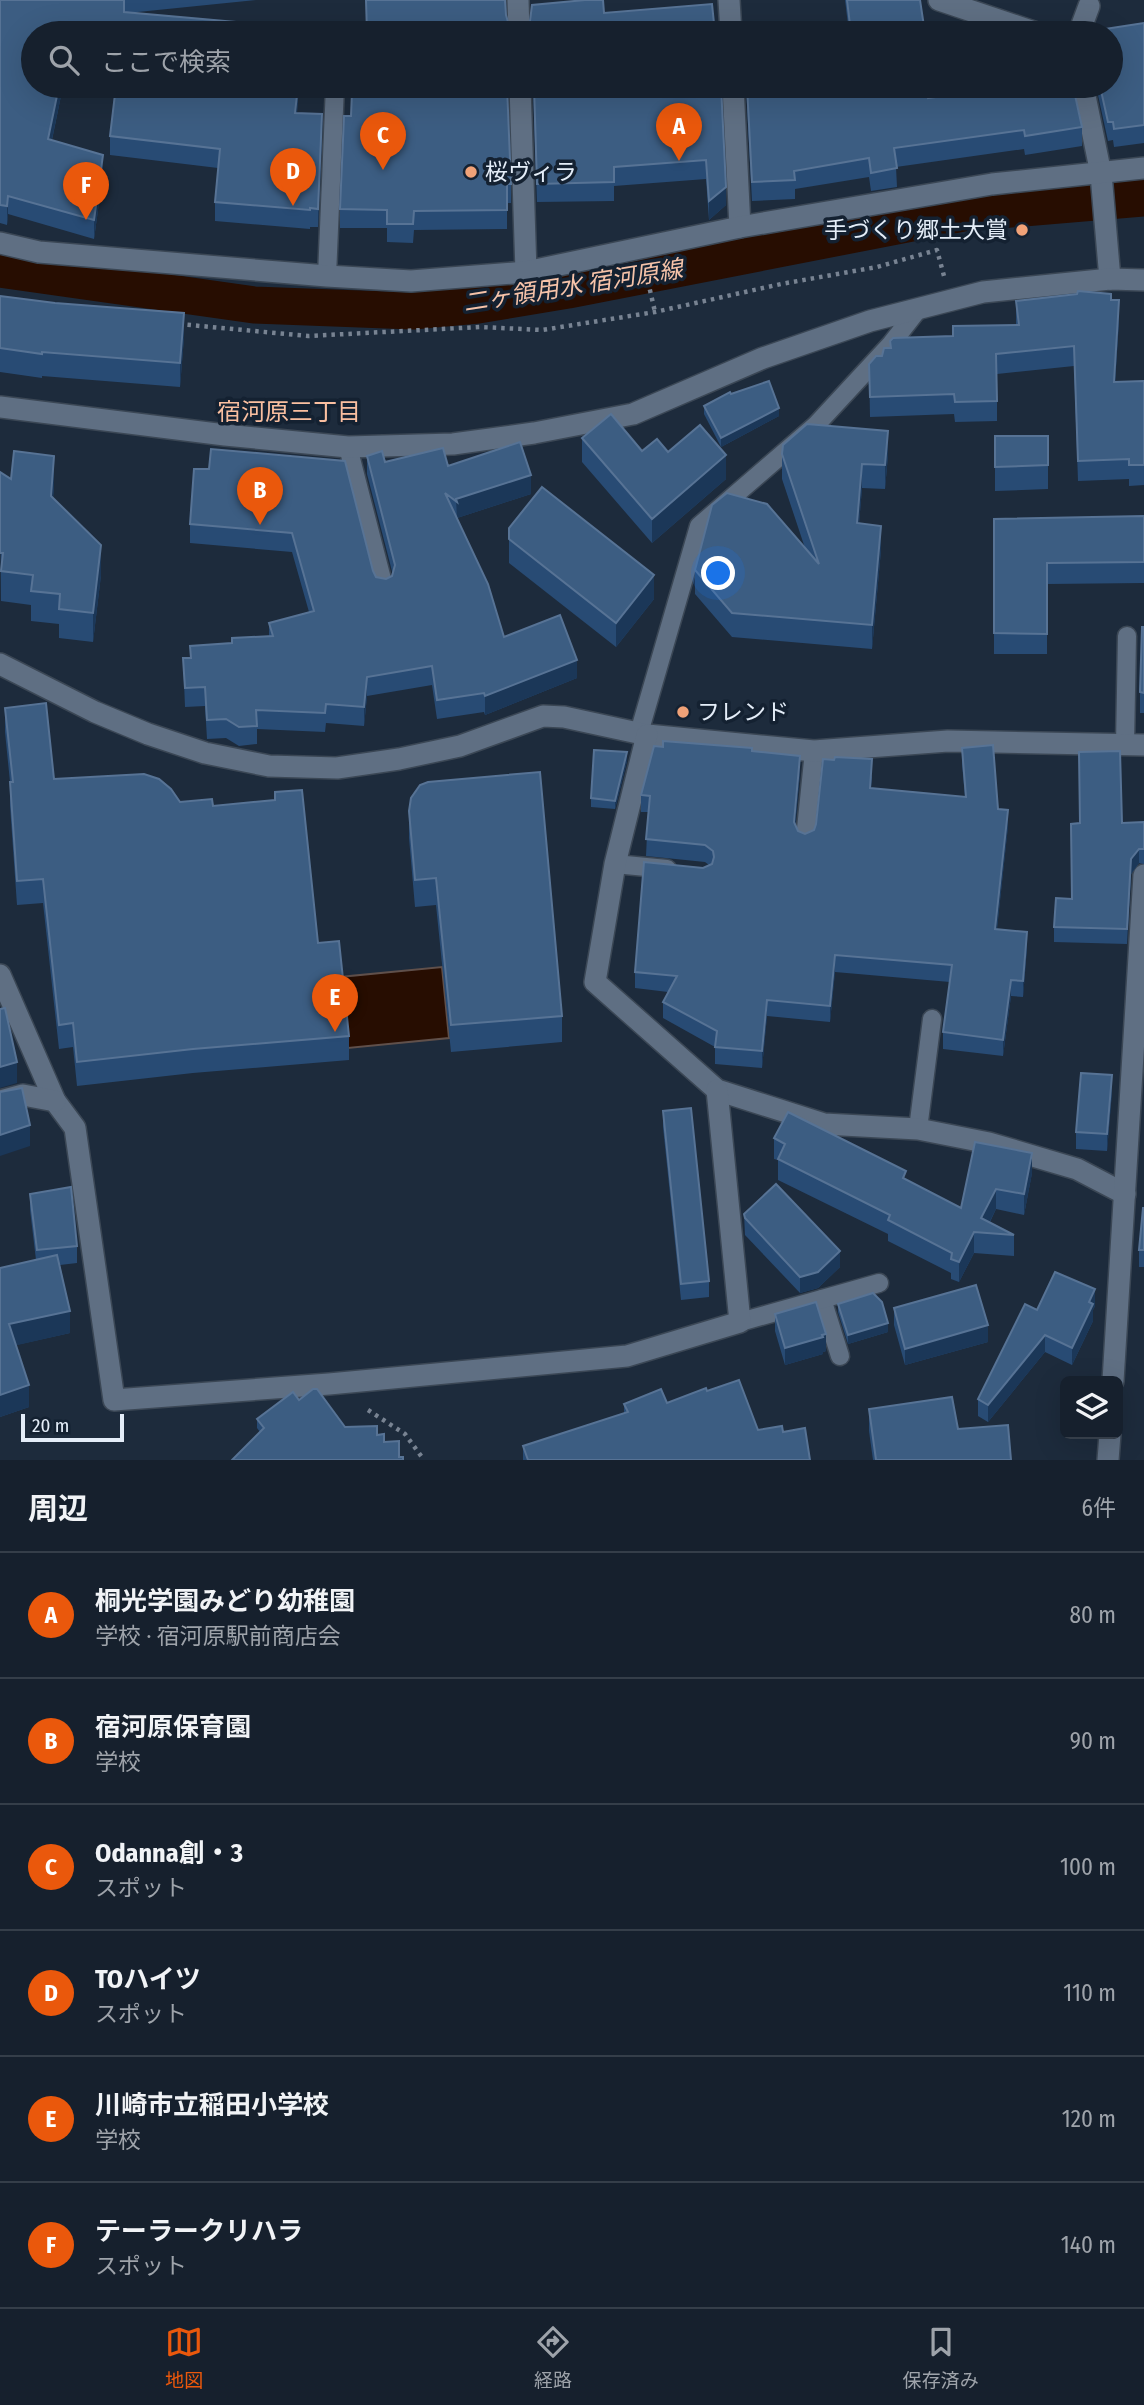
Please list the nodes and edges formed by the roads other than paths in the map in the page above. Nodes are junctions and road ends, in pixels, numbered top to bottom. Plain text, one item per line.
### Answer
1 (517, 0) edge
2 (729, 0) edge
3 (939, 0) edge
4 (1089, 6) dead end
5 (518, 21) edge
6 (730, 21) edge
7 (1001, 21) edge
8 (1084, 21) edge
9 (334, 98) edge
10 (520, 98) edge
11 (734, 98) edge
12 (1085, 98) edge
13 (1144, 168) edge
14 (1101, 179) junction
15 (740, 227) junction
16 (0, 243) edge
17 (526, 271) junction
18 (327, 276) junction
19 (1110, 279) junction
20 (1144, 280) edge
21 (919, 308) junction
22 (0, 407) edge
23 (348, 447) junction
24 (384, 587) edge
25 (1127, 636) dead end
26 (0, 664) edge
27 (643, 734) junction
28 (1135, 745) edge
29 (814, 751) junction
30 (805, 839) edge
31 (615, 864) junction
32 (690, 872) edge
33 (1144, 875) edge
34 (1143, 908) edge
35 (0, 975) edge
36 (932, 1019) dead end
37 (717, 1090) junction
38 (0, 1101) edge
39 (55, 1101) junction
40 (1137, 1117) edge
41 (918, 1129) junction
42 (1125, 1194) junction
43 (879, 1283) dead end
44 (822, 1299) junction
45 (740, 1322) junction
46 (840, 1356) dead end
47 (1113, 1376) edge
48 (1110, 1439) edge
49 (1108, 1460) edge

1 - 5 street
2 - 6 street
3 - 7 street
4 - 8 street
9 - 18 lane
10 - 17 street
11 - 15 street
12 - 14 street
13 - 14 street
14 - 15 street
14 - 19 street
15 - 17 street
16 - 18 street
17 - 18 street
19 - 20 street
19 - 21 street
21 - 23 street
21 - 27 lane
22 - 23 street
23 - 24 lane
25 - 28 lane
26 - 27 street
27 - 29 street
27 - 31 street
28 - 29 street
29 - 30 lane
31 - 32 lane
31 - 37 street
33 - 34 street
34 - 40 street
35 - 39 street
36 - 41 lane
37 - 41 street
37 - 45 street
38 - 39 street
39 - 45 street
40 - 42 street
41 - 42 street
42 - 47 street
43 - 44 lane
44 - 45 lane
44 - 46 lane
48 - 49 street

